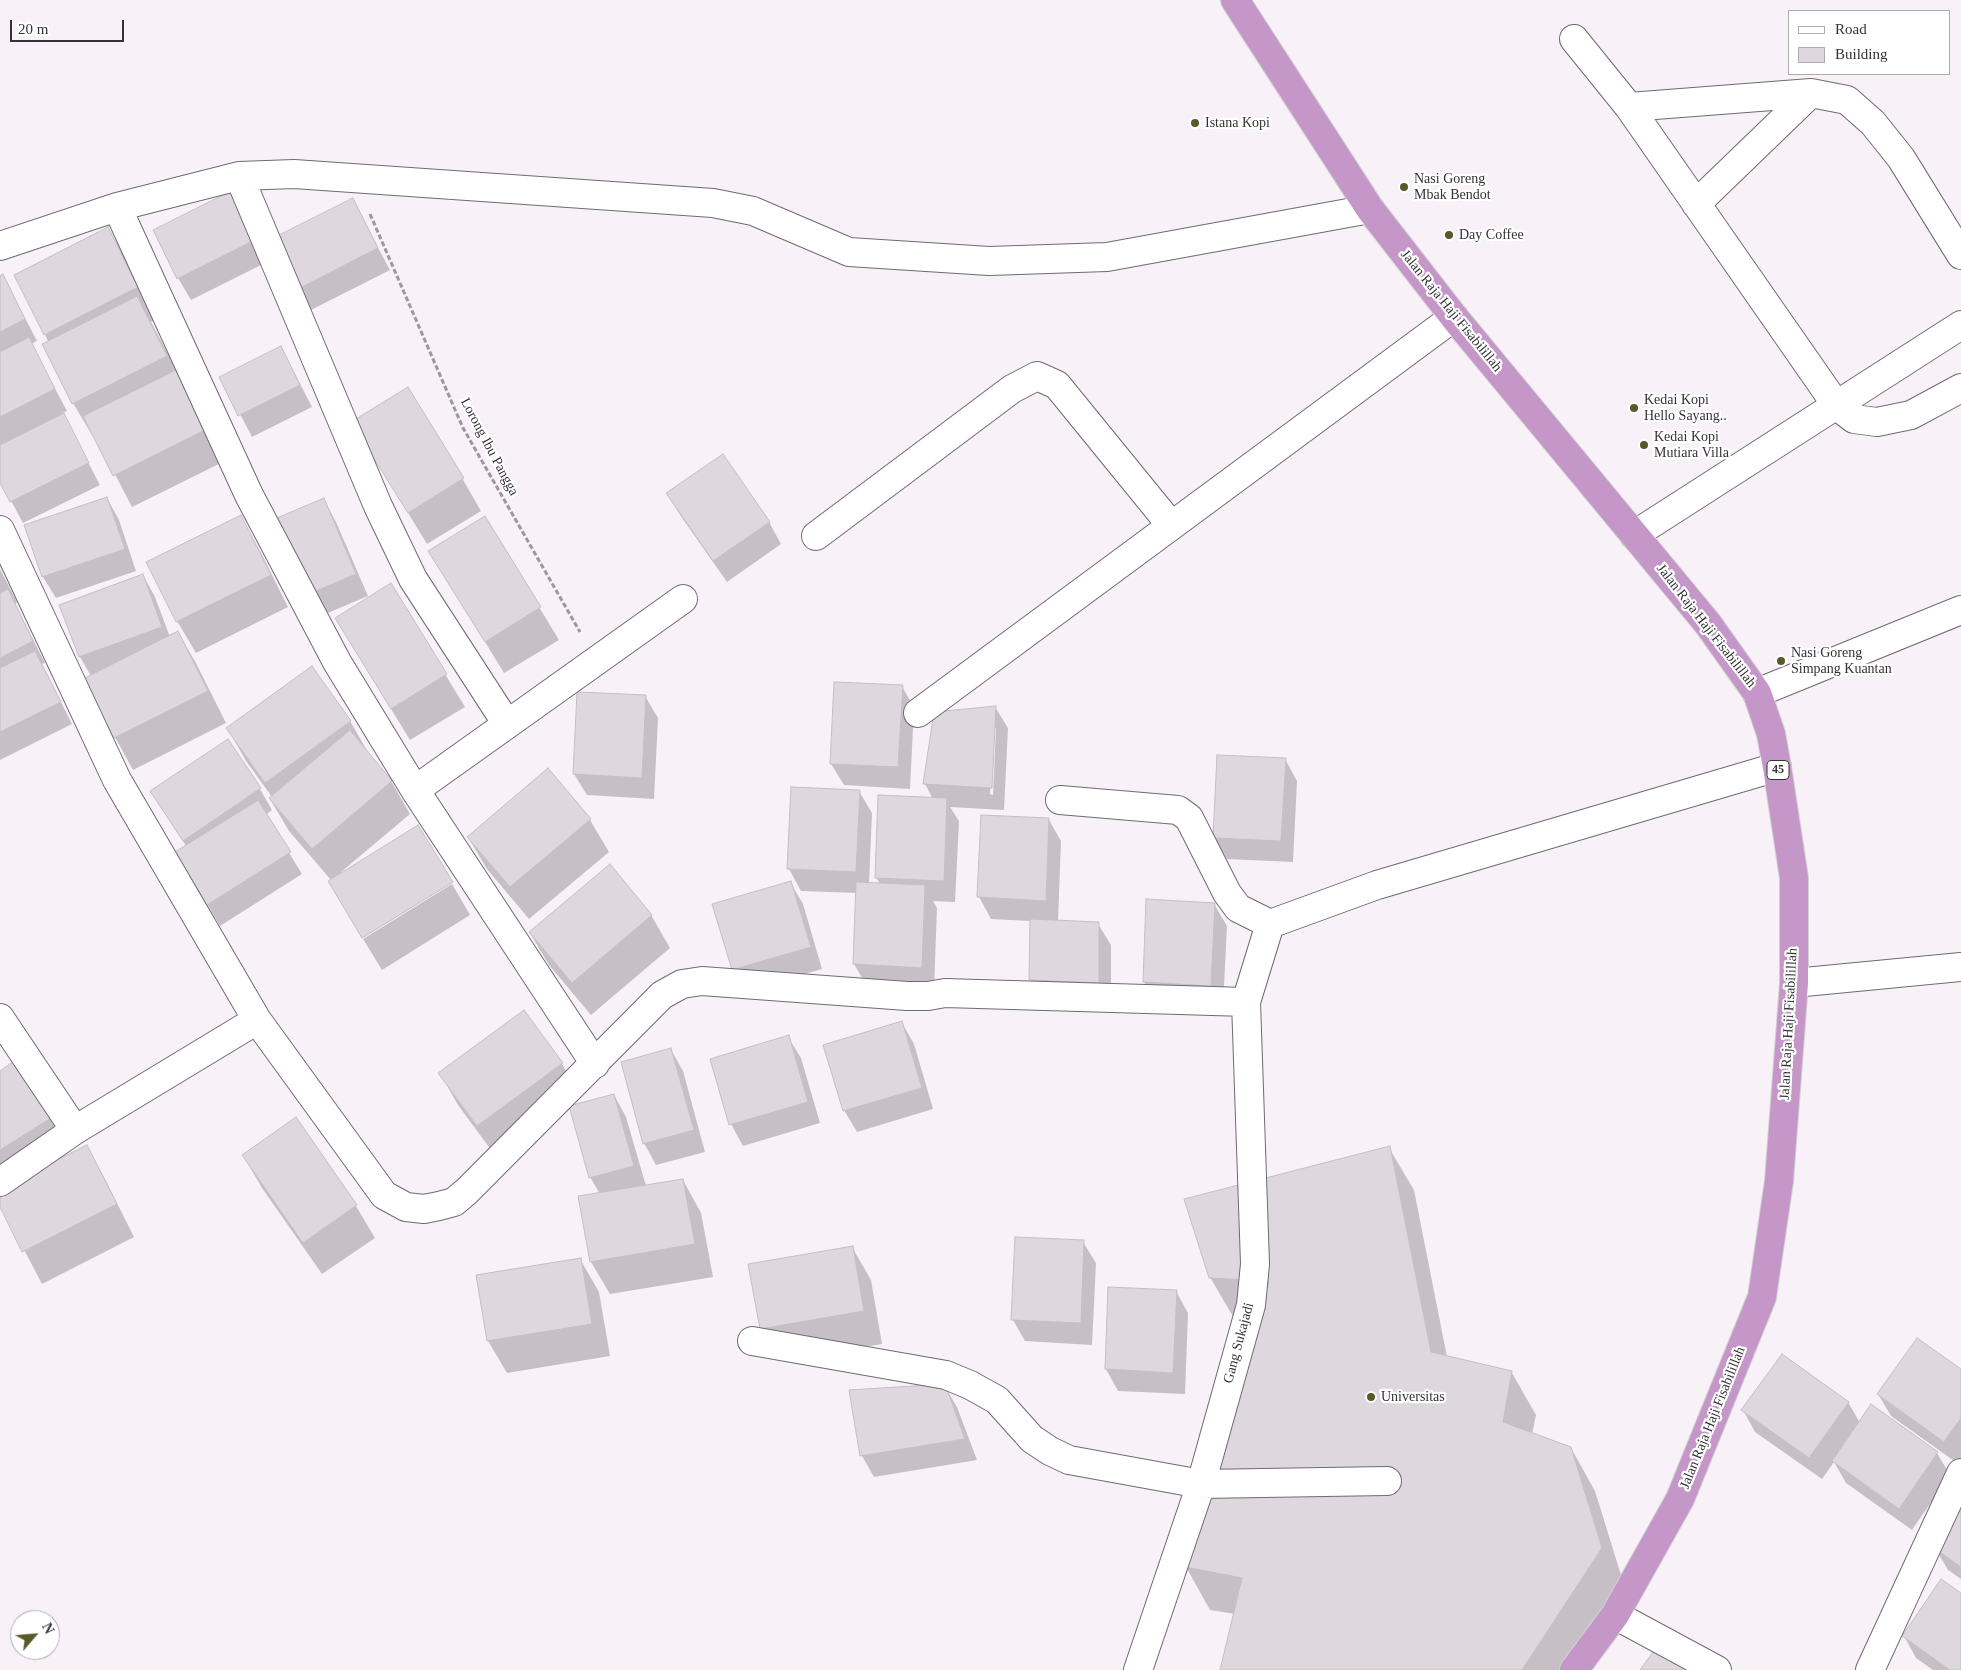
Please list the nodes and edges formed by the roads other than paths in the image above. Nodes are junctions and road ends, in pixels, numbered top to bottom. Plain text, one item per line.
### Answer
1 (1235, 0) edge
2 (1574, 39) dead end
3 (1811, 93) junction
4 (1629, 107) junction
5 (239, 176) junction
6 (1696, 204) junction
7 (117, 207) junction
8 (1370, 209) junction
9 (0, 246) edge
10 (1961, 255) edge
11 (1454, 317) junction
12 (1961, 325) edge
13 (1961, 388) edge
14 (1837, 406) junction
15 (1171, 525) junction
16 (0, 530) edge
17 (1634, 535) junction
18 (816, 536) dead end
19 (683, 599) dead end
20 (1961, 610) edge
21 (1757, 693) junction
22 (918, 713) dead end
23 (507, 724) junction
24 (1778, 767) junction
25 (416, 790) junction
26 (1060, 800) dead end
27 (1270, 924) junction
28 (1961, 967) edge
29 (1794, 983) junction
30 (1246, 1002) junction
31 (0, 1018) edge
32 (257, 1020) junction
33 (594, 1064) junction
34 (75, 1130) junction
35 (0, 1182) edge
36 (752, 1341) dead end
37 (1961, 1473) edge
38 (1387, 1482) dead end
39 (1201, 1484) junction
40 (1615, 1615) junction
41 (1138, 1670) edge
42 (1574, 1670) edge
43 (1717, 1670) edge
44 (1870, 1670) edge

1 - 8 highway, Jalan Raja Haji Fisabilillah / 45
2 - 4 street
3 - 4 street
3 - 6 street
3 - 10 street
4 - 6 street
5 - 7 street
5 - 8 street
5 - 23 street
6 - 14 street
7 - 9 street
7 - 25 street
8 - 11 highway, Jalan Raja Haji Fisabilillah / 45
11 - 15 street
11 - 17 highway, Jalan Raja Haji Fisabilillah / 45
12 - 14 street
13 - 14 street
14 - 17 street
15 - 18 street
15 - 22 street
16 - 32 street
17 - 21 highway, Jalan Raja Haji Fisabilillah / 45
19 - 23 street
20 - 21 street
21 - 24 highway, Jalan Raja Haji Fisabilillah / 45
23 - 25 street
24 - 27 street
24 - 29 highway, Jalan Raja Haji Fisabilillah / 45
25 - 33 street
26 - 27 street
27 - 30 street, Gang Sukajadi
28 - 29 street
29 - 40 highway, Jalan Raja Haji Fisabilillah / 45
30 - 33 street
30 - 39 street, Gang Sukajadi
31 - 34 street
32 - 33 street
32 - 34 street
34 - 35 street
36 - 39 street
37 - 44 street
38 - 39 street
39 - 41 street, Gang Sukajadi
40 - 42 highway, Jalan Raja Haji Fisabilillah / 45
40 - 43 street

